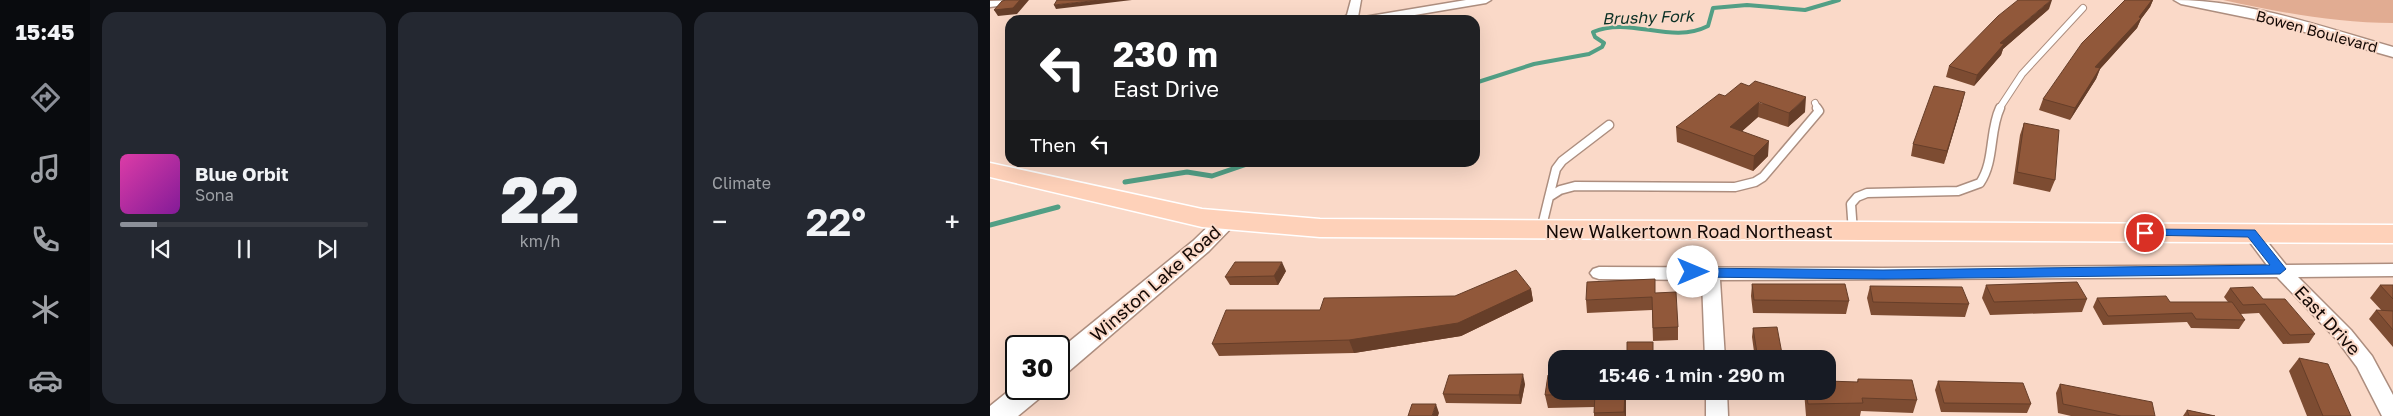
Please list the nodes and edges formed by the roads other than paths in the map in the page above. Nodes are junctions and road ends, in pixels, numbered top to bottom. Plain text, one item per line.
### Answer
1 (1020, 0) edge
2 (1356, 0) edge
3 (1486, 0) edge
4 (2181, 0) edge
5 (990, 4) edge
6 (2083, 8) dead end
7 (1352, 15) edge
8 (1394, 15) edge
9 (2393, 52) edge
10 (1815, 103) dead end
11 (1609, 125) dead end
12 (990, 170) edge
13 (1550, 197) junction
14 (1228, 220) junction
15 (1541, 230) junction
16 (1852, 232) junction
17 (2251, 233) junction
18 (2393, 234) edge
19 (2280, 269) junction
20 (2393, 270) edge
21 (1711, 272) junction
22 (1599, 273) dead end
23 (1715, 350) edge
24 (1070, 356) edge
25 (1018, 400) edge
26 (1716, 400) edge
27 (998, 416) edge
28 (1717, 416) edge
29 (2393, 416) edge

1 - 5 street
2 - 7 street
3 - 8 street
4 - 9 street, Bowen Boulevard
6 - 16 lane
10 - 13 lane
11 - 13 lane
12 - 14 main road, New Walkertown Road Northeast
13 - 15 lane
14 - 15 main road, New Walkertown Road Northeast
14 - 24 street, Winston Lake Road
15 - 16 main road, New Walkertown Road Northeast
16 - 17 main road, New Walkertown Road Northeast
17 - 18 main road, New Walkertown Road Northeast
17 - 19 street, East Drive
19 - 20 street
19 - 21 street
19 - 29 street, East Drive
21 - 22 street
21 - 23 street
25 - 27 street
26 - 28 street

